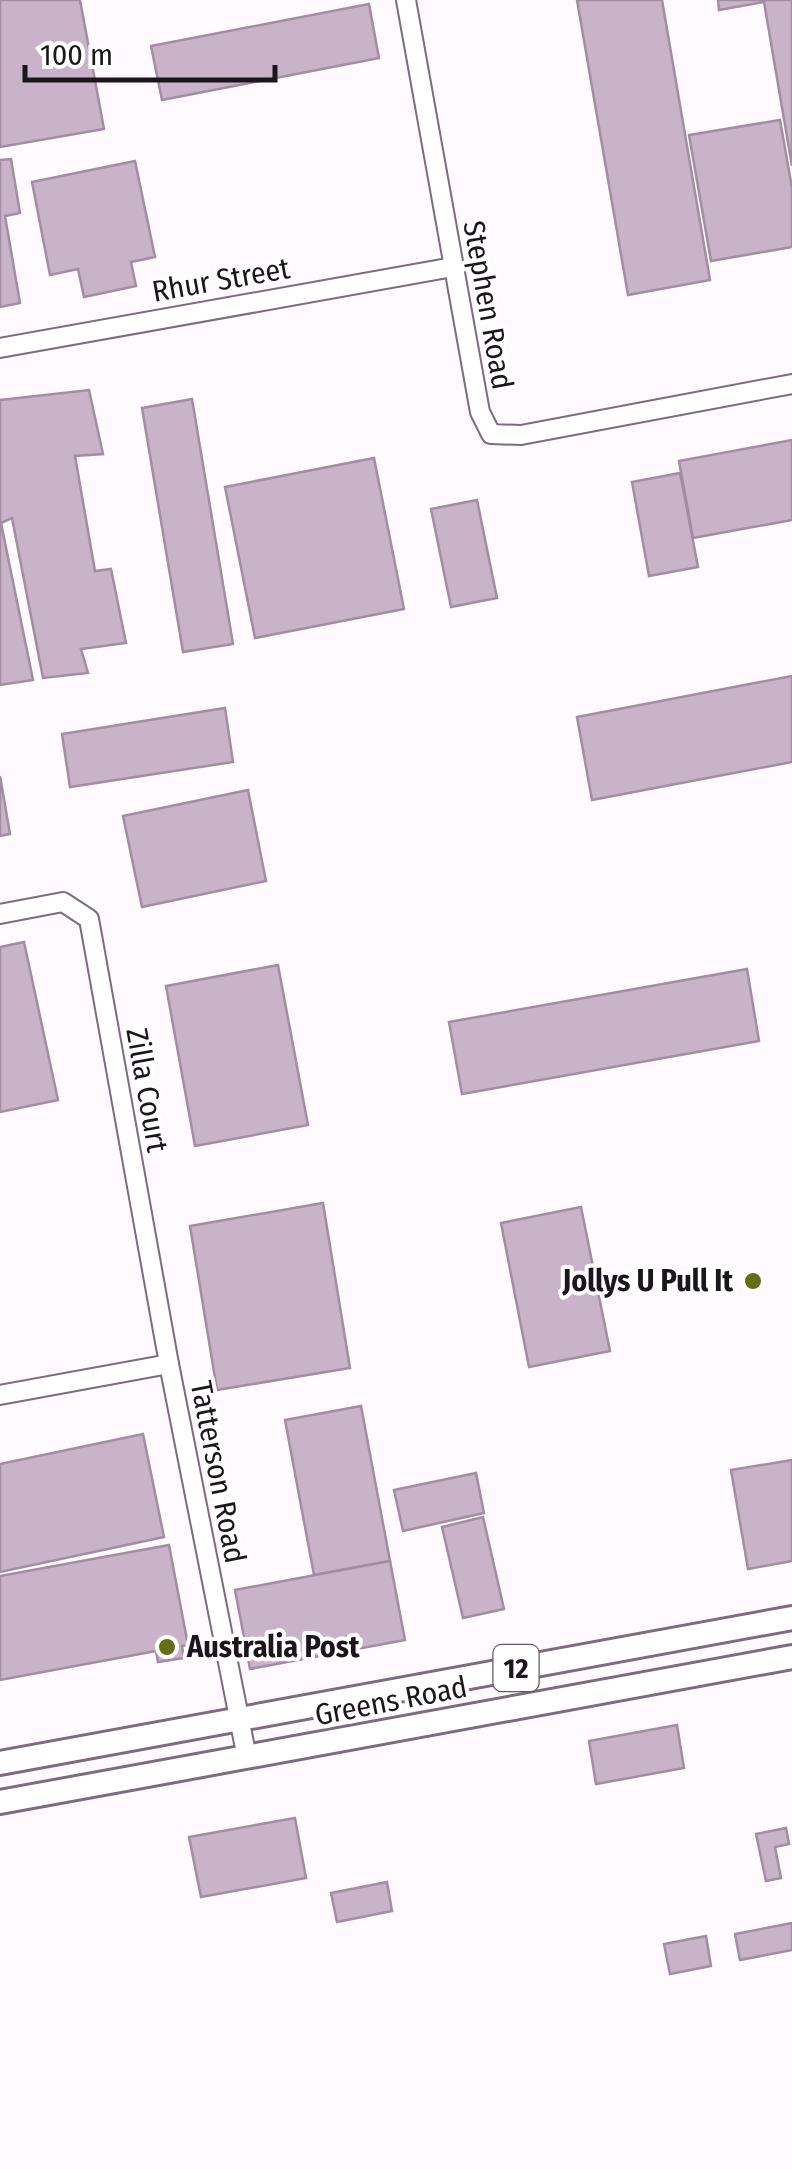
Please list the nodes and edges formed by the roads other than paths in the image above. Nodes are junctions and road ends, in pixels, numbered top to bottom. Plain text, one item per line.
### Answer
1 (406, 0) edge
2 (453, 266) junction
3 (0, 348) edge
4 (792, 384) edge
5 (0, 914) edge
6 (169, 1364) junction
7 (0, 1395) edge
8 (792, 1618) edge
9 (792, 1657) edge
10 (240, 1719) junction
11 (247, 1758) junction
12 (0, 1763) edge
13 (0, 1802) edge

1 - 2 street, Stephen Road
2 - 3 street, Rhur Street
2 - 4 street, Stephen Road
5 - 6 street, Zilla Court
6 - 7 street, Tatterson Road
6 - 10 street, Tatterson Road
8 - 10 main road, Greens Road / 12
9 - 11 main road, Greens Road / 12
10 - 11 street, Tatterson Road
10 - 12 main road, Greens Road / 12
11 - 13 main road, Greens Road / 12

